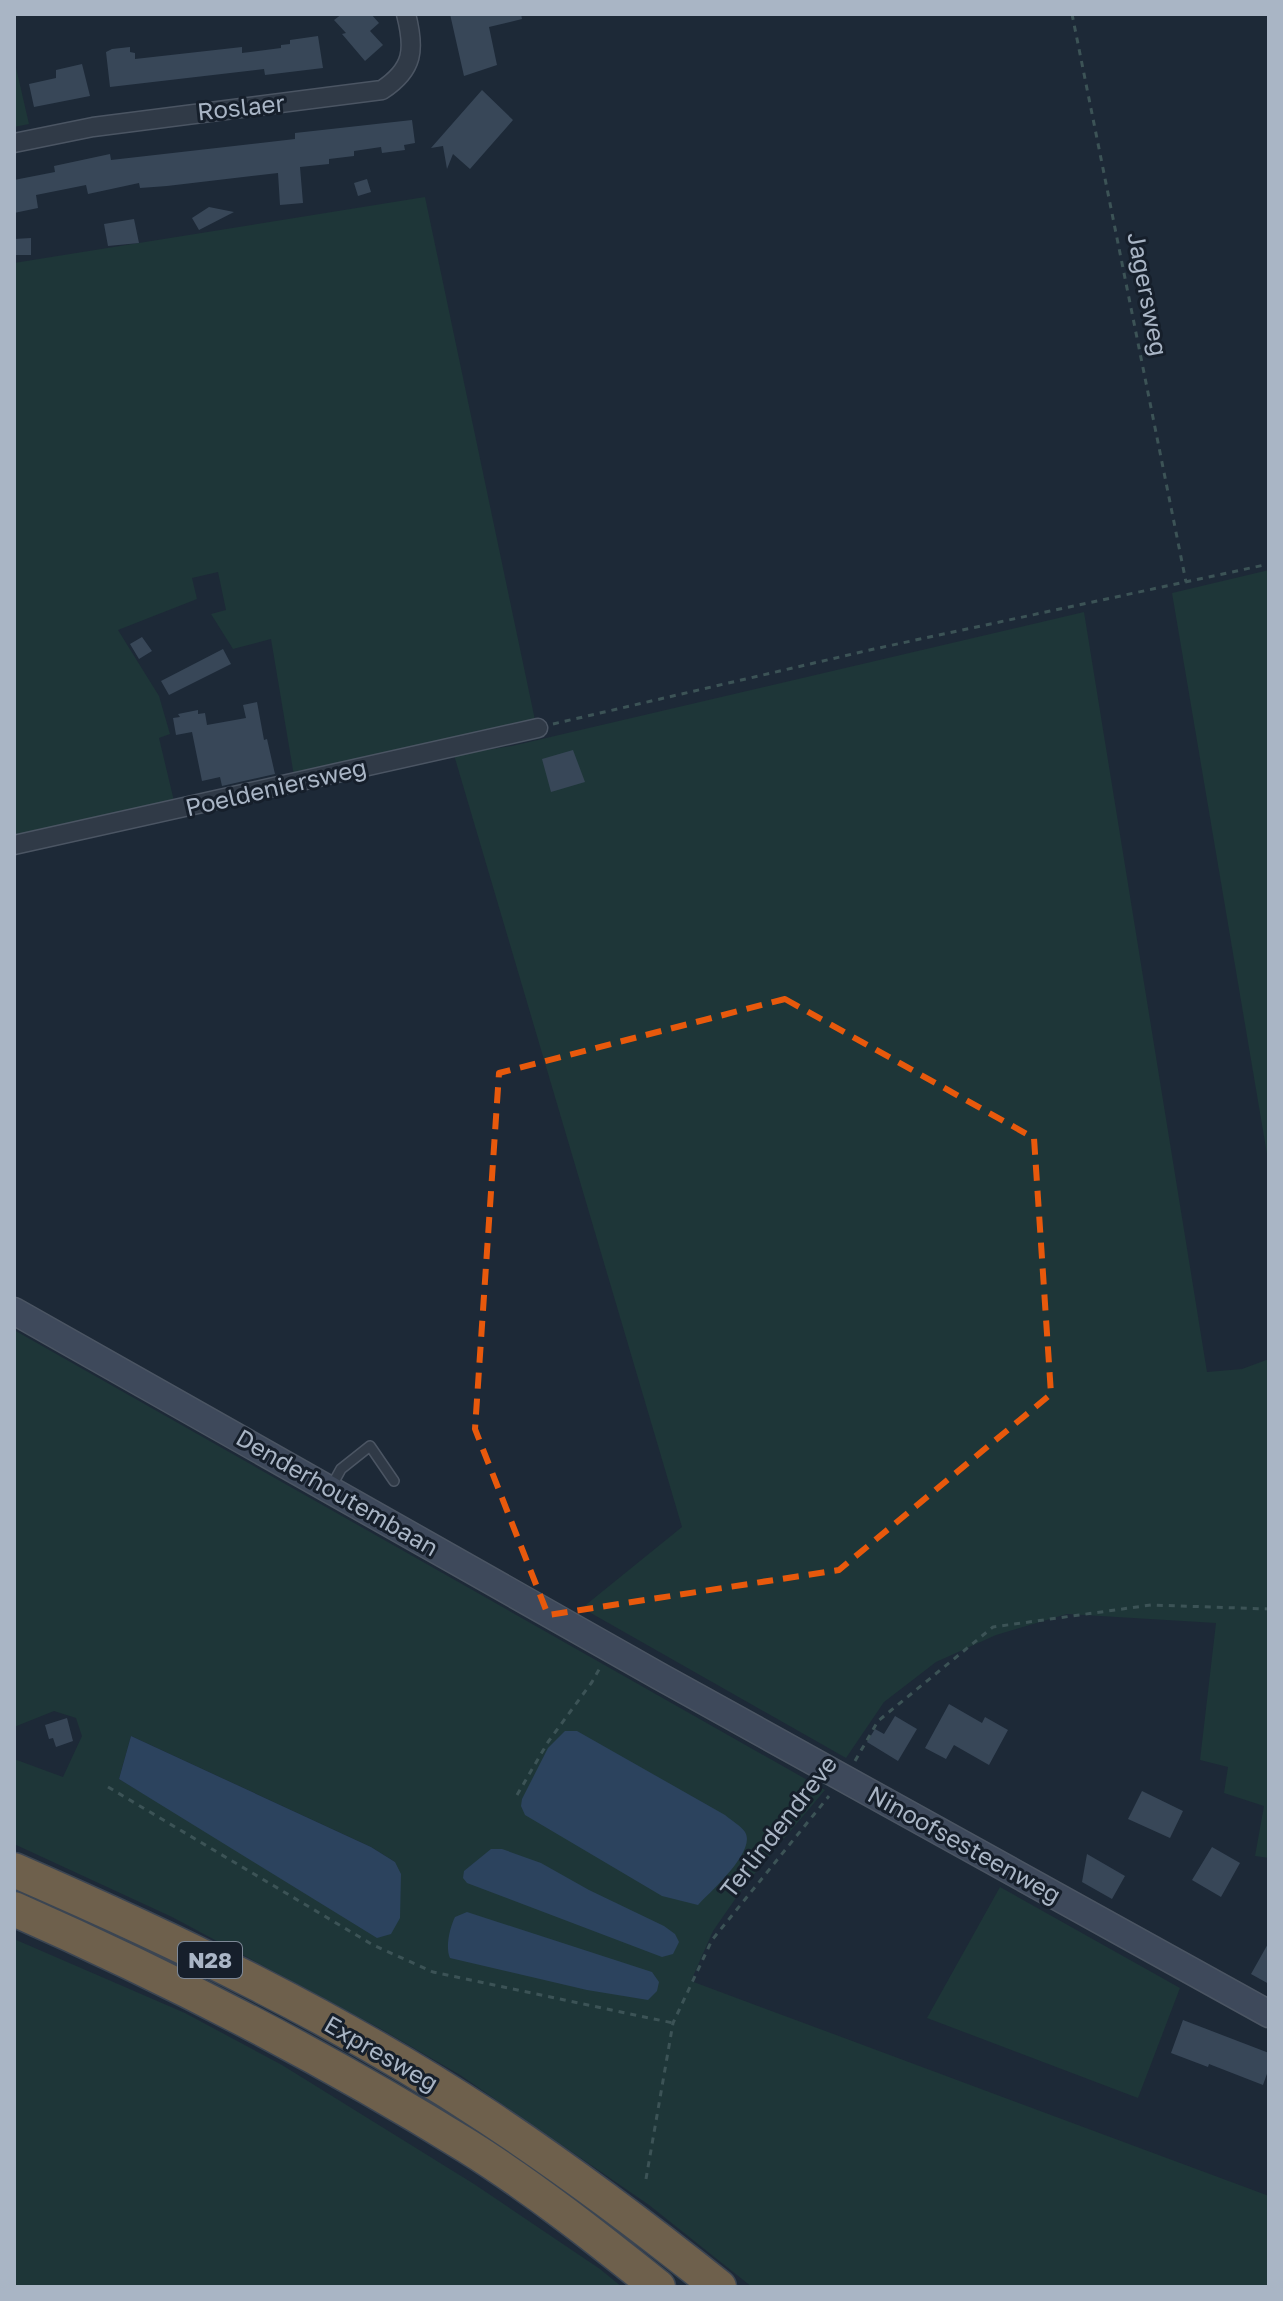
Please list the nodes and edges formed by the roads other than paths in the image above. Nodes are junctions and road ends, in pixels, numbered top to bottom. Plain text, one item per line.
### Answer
1 (406, 14) edge
2 (14, 143) edge
3 (538, 728) road end
4 (14, 845) edge
5 (14, 1311) edge
6 (394, 1481) dead end
7 (330, 1489) junction
8 (659, 1676) joint
9 (14, 1870) edge
10 (14, 1909) edge
11 (1269, 2014) edge
12 (658, 2287) edge
13 (719, 2287) edge

1 - 2 street, Roslaer
3 - 4 street, Poeldeniersweg
5 - 7 street, Denderhoutembaan
6 - 7 lane
7 - 8 street, Denderhoutembaan
8 - 11 street, Ninoofsesteenweg
9 - 13 highway, Expresweg / N28
10 - 12 highway, Expresweg / N28

